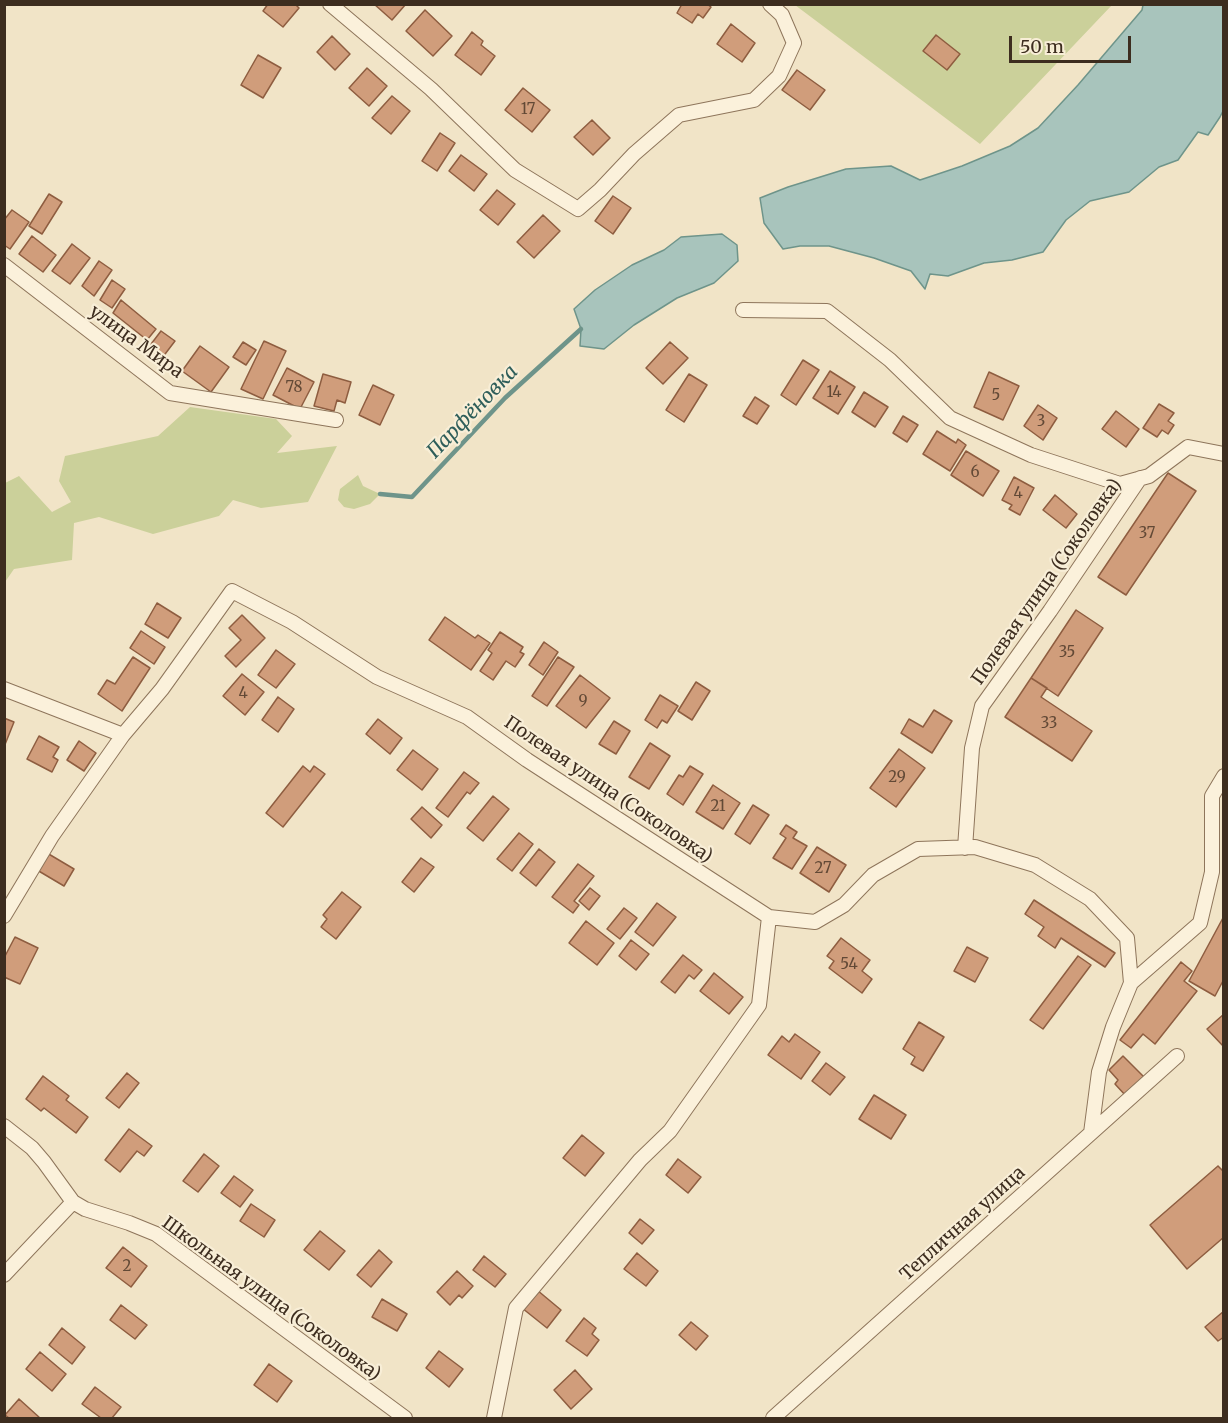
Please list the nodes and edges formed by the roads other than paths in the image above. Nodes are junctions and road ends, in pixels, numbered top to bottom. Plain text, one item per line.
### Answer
1 (330, 4) edge
2 (770, 4) edge
3 (4, 264) edge
4 (743, 310) dead end
5 (336, 420) dead end
6 (1224, 454) edge
7 (1140, 478) junction
8 (4, 688) edge
9 (123, 735) junction
10 (1224, 776) edge
11 (966, 848) junction
12 (4, 916) edge
13 (769, 917) junction
14 (1131, 983) junction
15 (1177, 1056) dead end
16 (4, 1126) edge
17 (1091, 1133) junction
18 (73, 1202) junction
19 (4, 1275) edge
20 (405, 1419) edge
21 (494, 1419) edge
22 (773, 1419) edge

1 - 2 street
3 - 5 street, улица Мира
4 - 7 street
6 - 7 street
7 - 11 street, Полевая улица (Соколовка)
8 - 9 street
9 - 12 street
9 - 13 street, Полевая улица (Соколовка)
10 - 14 street
11 - 13 street, Полевая улица (Соколовка)
11 - 14 street, Полевая улица (Соколовка)
13 - 21 street
14 - 17 street, Полевая улица (Соколовка)
15 - 17 street, Тепличная улица
16 - 18 street
17 - 22 street, Тепличная улица
18 - 19 street
18 - 20 street, Школьная улица (Соколовка)

